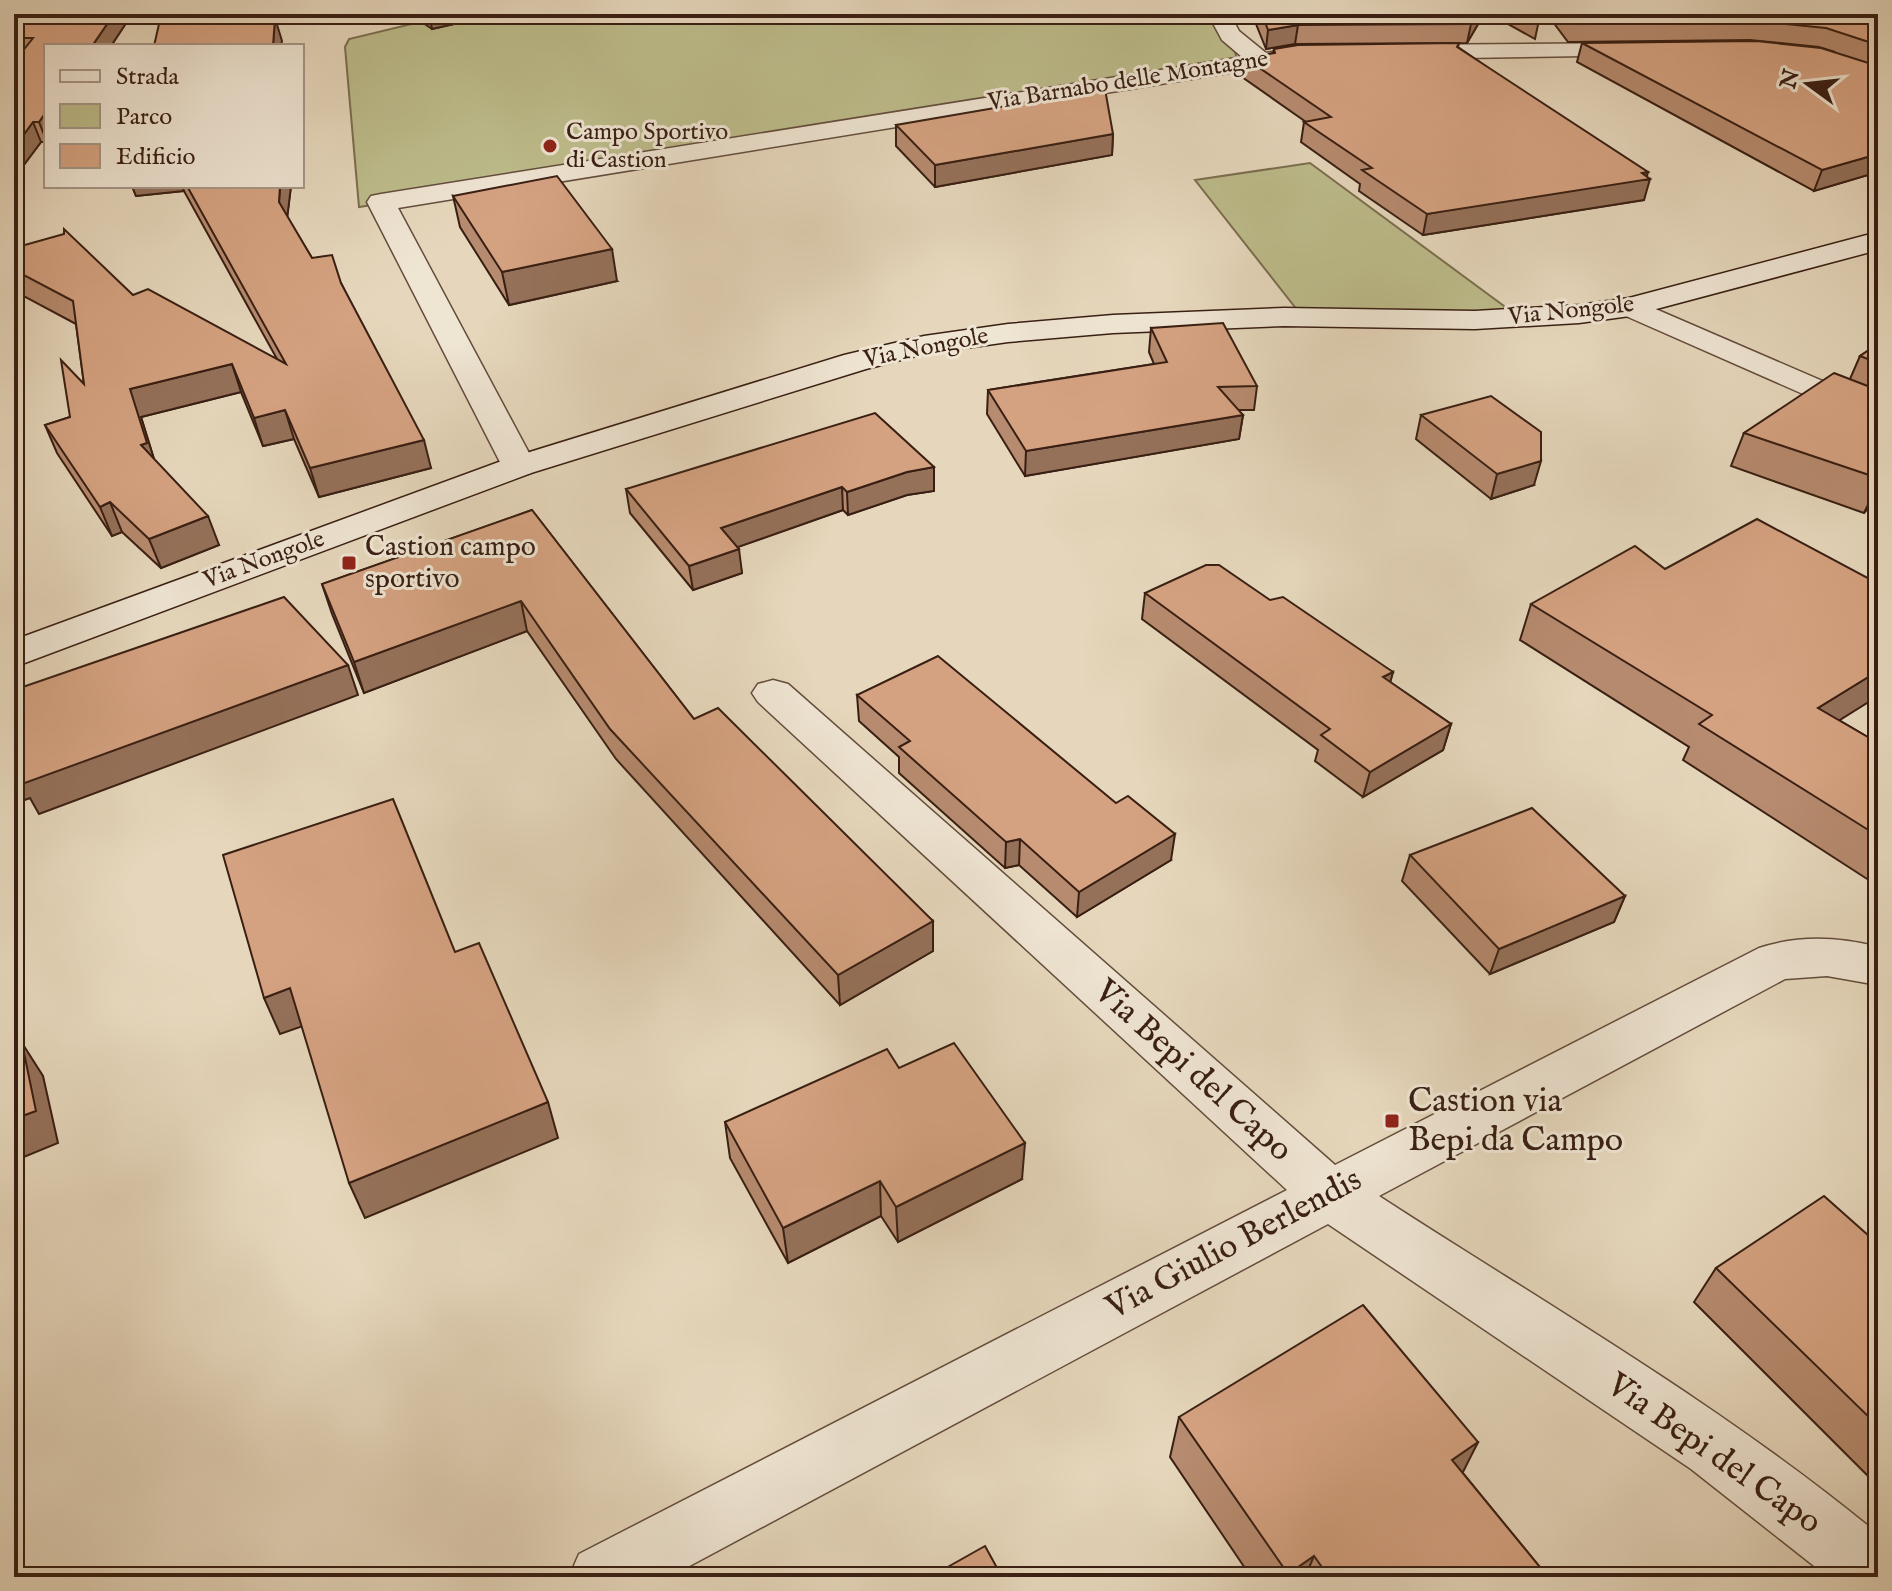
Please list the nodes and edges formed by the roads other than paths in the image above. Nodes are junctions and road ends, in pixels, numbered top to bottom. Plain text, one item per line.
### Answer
1 (1219, 14) edge
2 (1541, 26) dead end
3 (1559, 50) junction
4 (1655, 50) edge
5 (1375, 52) edge
6 (1329, 53) edge
7 (1259, 59) junction
8 (1878, 241) edge
9 (1630, 307) junction
10 (1878, 417) edge
11 (519, 466) junction
12 (14, 654) edge
13 (773, 693) dead end
14 (1878, 966) edge
15 (1329, 1194) junction
16 (602, 1577) edge
17 (1878, 1577) edge

1 - 7 street
2 - 3 street
3 - 4 street
3 - 5 street
6 - 7 street, Via Barnabo delle Montagne
7 - 11 street, Via Barnabo delle Montagne
8 - 9 street, Via Nongole
9 - 10 street
9 - 11 street, Via Nongole
11 - 12 street, Via Nongole
13 - 15 street, Via Bepi del Capo
14 - 15 street, Via Giulio Berlendis
15 - 16 street, Via Giulio Berlendis
15 - 17 street, Via Bepi del Capo

